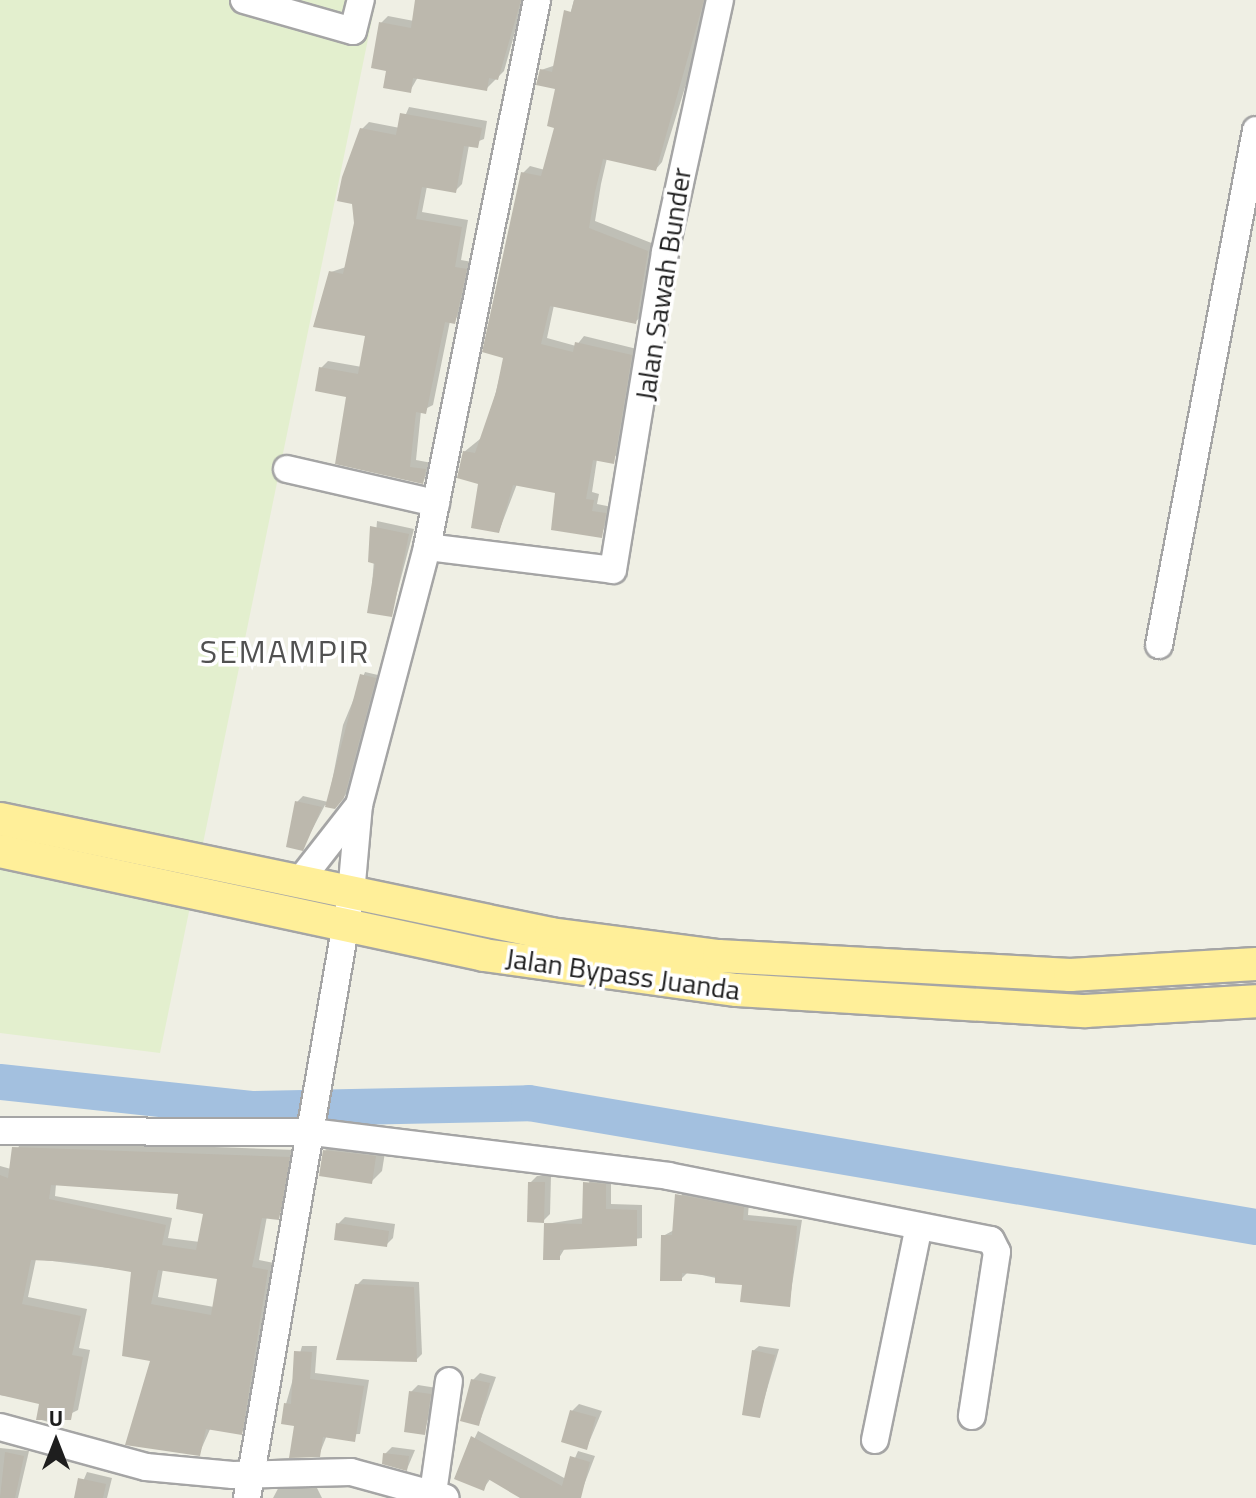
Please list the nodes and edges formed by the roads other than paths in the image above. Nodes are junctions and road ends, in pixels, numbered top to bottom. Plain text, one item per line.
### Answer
1 (244, 0) edge
2 (361, 0) edge
3 (537, 0) edge
4 (720, 0) edge
5 (1256, 130) edge
6 (287, 469) dead end
7 (436, 503) junction
8 (427, 547) junction
9 (1159, 645) dead end
10 (359, 805) junction
11 (0, 819) edge
12 (0, 851) edge
13 (298, 883) junction
14 (351, 894) junction
15 (342, 926) junction
16 (837, 964) junction
17 (1256, 964) edge
18 (838, 996) junction
19 (1256, 1001) edge
20 (312, 1128) junction
21 (0, 1131) edge
22 (919, 1226) junction
23 (449, 1381) dead end
24 (972, 1416) dead end
25 (0, 1427) edge
26 (875, 1440) dead end
27 (251, 1471) junction
28 (440, 1496) edge
29 (247, 1498) edge

1 - 2 street
3 - 7 street
4 - 8 street, Jalan Sawah Bunder
5 - 9 street
6 - 7 street
7 - 8 street
8 - 10 street
10 - 13 street
10 - 14 street
11 - 13 main road, Jalan Bypass Juanda
12 - 15 main road, Jalan Bypass Juanda
13 - 14 main road, Jalan Bypass Juanda
14 - 15 street
14 - 16 main road, Jalan Bypass Juanda
15 - 18 main road, Jalan Bypass Juanda
15 - 20 street
16 - 17 main road, Jalan Bypass Juanda
16 - 18 main road
18 - 19 main road, Jalan Bypass Juanda
20 - 21 street
20 - 22 street
20 - 27 street
22 - 24 street
22 - 26 street
23 - 28 street
25 - 27 street
27 - 28 street
27 - 29 street

